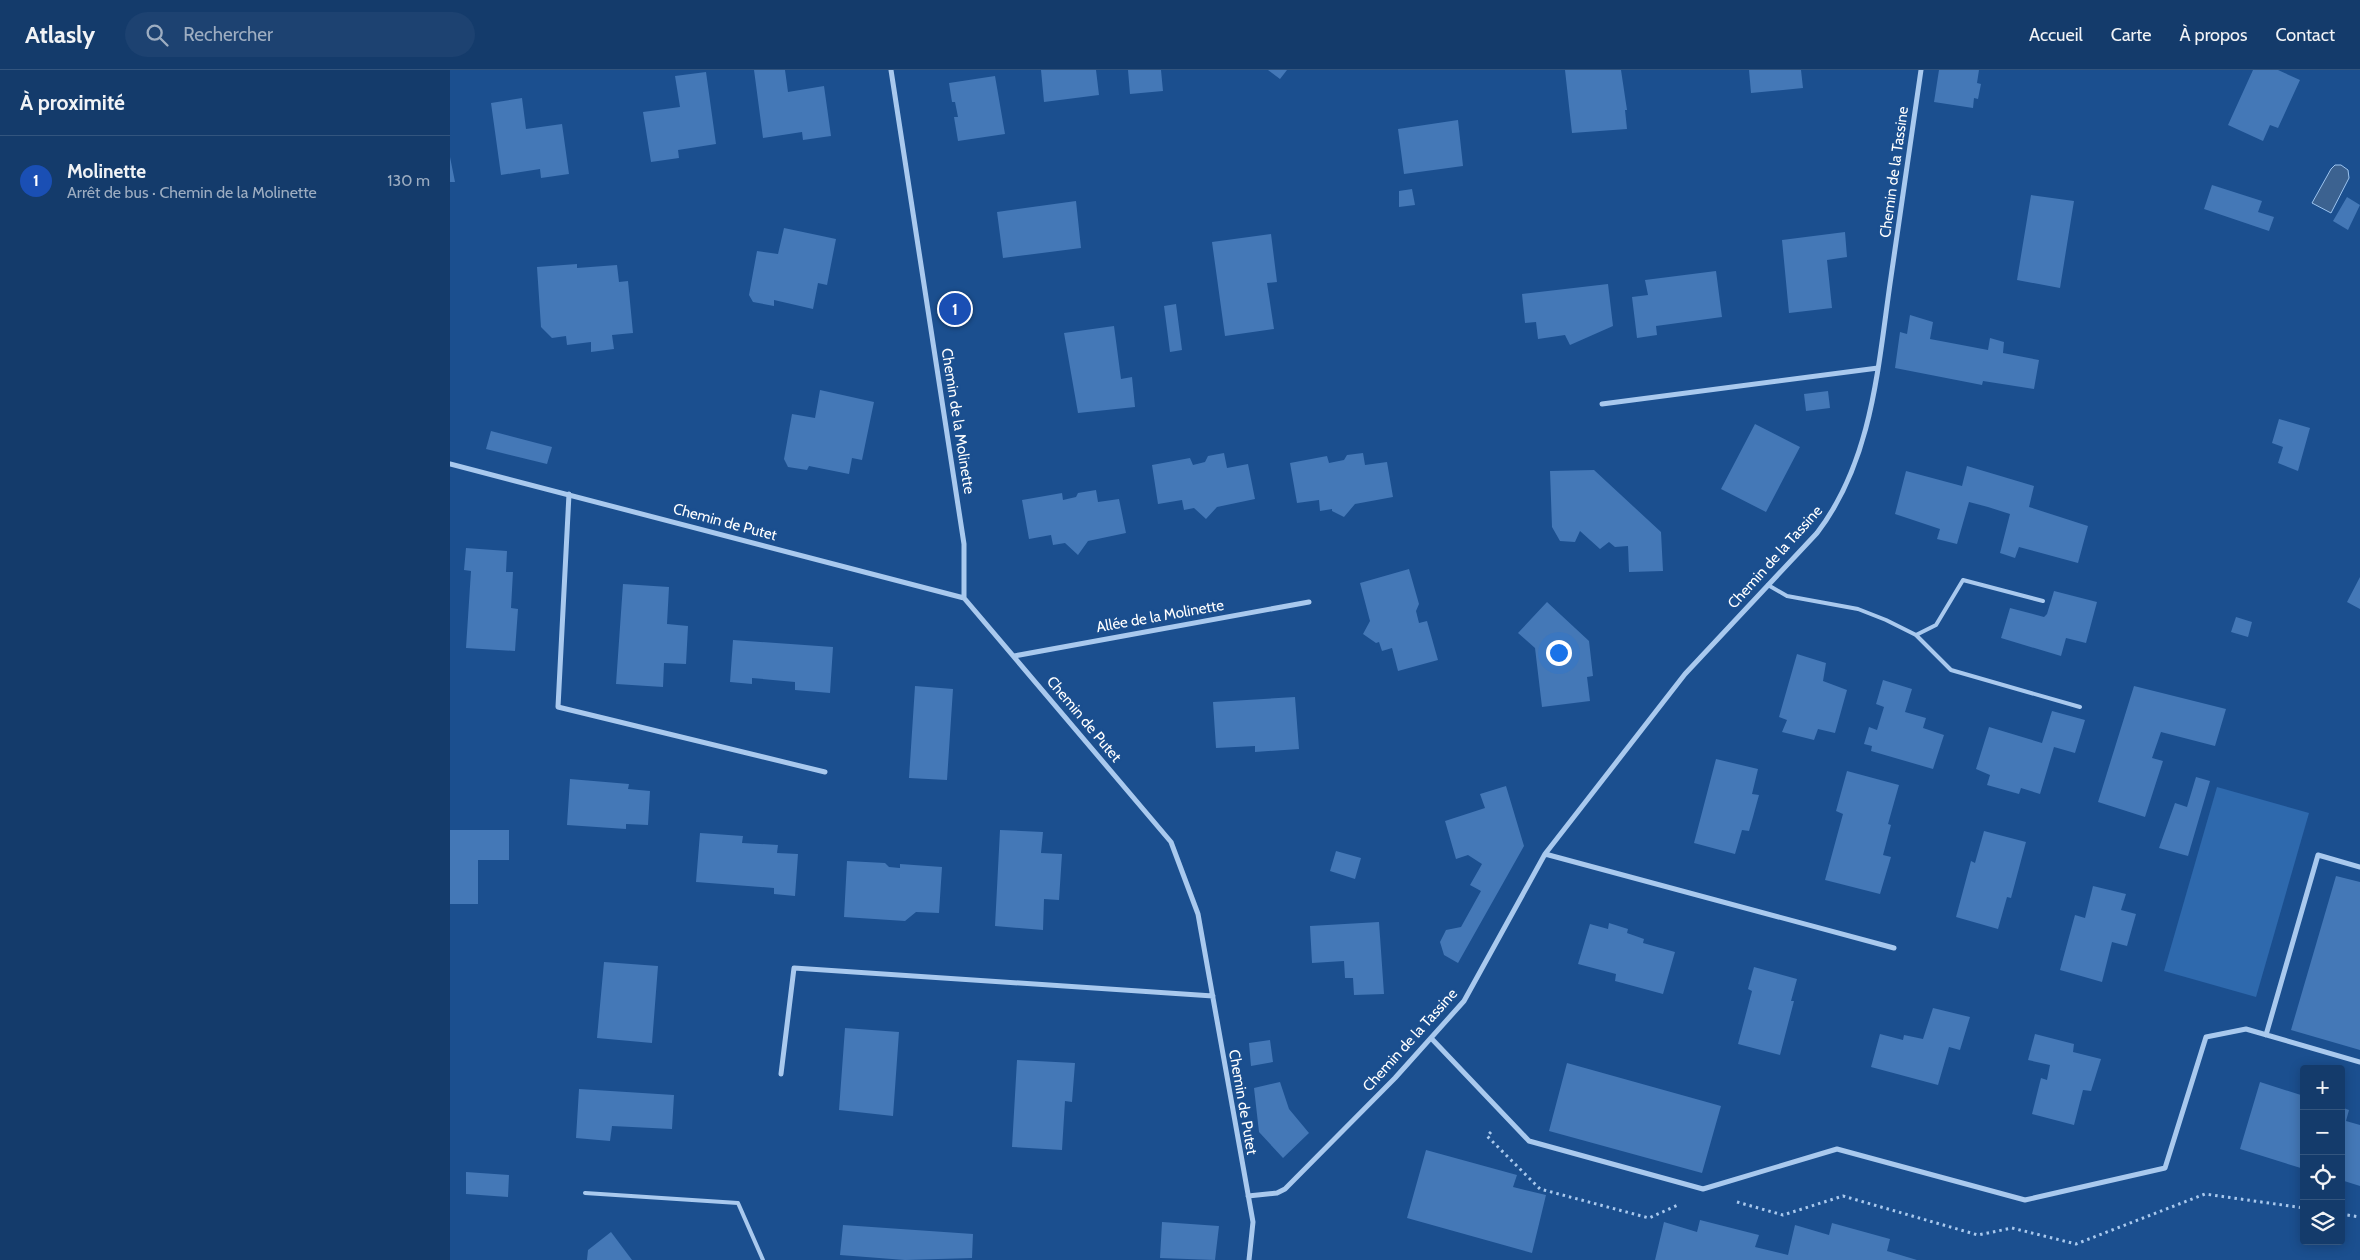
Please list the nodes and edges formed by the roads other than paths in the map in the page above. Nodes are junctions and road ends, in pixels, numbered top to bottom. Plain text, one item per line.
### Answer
1 (891, 70) edge
2 (1922, 70) edge
3 (1878, 368) junction
4 (1602, 404) dead end
5 (450, 464) edge
6 (569, 494) junction
7 (1768, 585) junction
8 (964, 598) junction
9 (2043, 601) dead end
10 (1309, 602) dead end
11 (1916, 635) junction
12 (1014, 656) junction
13 (2080, 707) dead end
14 (825, 772) dead end
15 (1545, 854) junction
16 (2360, 867) edge
17 (1894, 948) dead end
18 (1213, 996) junction
19 (2266, 1035) junction
20 (1431, 1038) junction
21 (2360, 1062) edge
22 (781, 1074) dead end
23 (585, 1193) dead end
24 (1248, 1196) junction
25 (763, 1260) edge
26 (1249, 1260) edge

1 - 8 street, Chemin de la Molinette
2 - 3 street, Chemin de la Tassine
3 - 4 street
3 - 7 street, Chemin de la Tassine
5 - 6 street, Chemin de Putet
6 - 8 street, Chemin de Putet
6 - 14 street
7 - 11 lane
7 - 15 street, Chemin de la Tassine
8 - 12 street, Chemin de Putet
9 - 11 lane
10 - 12 street, Allée de la Molinette
11 - 13 lane
12 - 18 street, Chemin de Putet
15 - 17 street
15 - 20 street, Chemin de la Tassine
16 - 19 street
18 - 22 street
18 - 24 street, Chemin de Putet
19 - 20 street
19 - 21 street
20 - 24 street, Chemin de la Tassine
23 - 25 lane
24 - 26 street, Chemin de Putet

